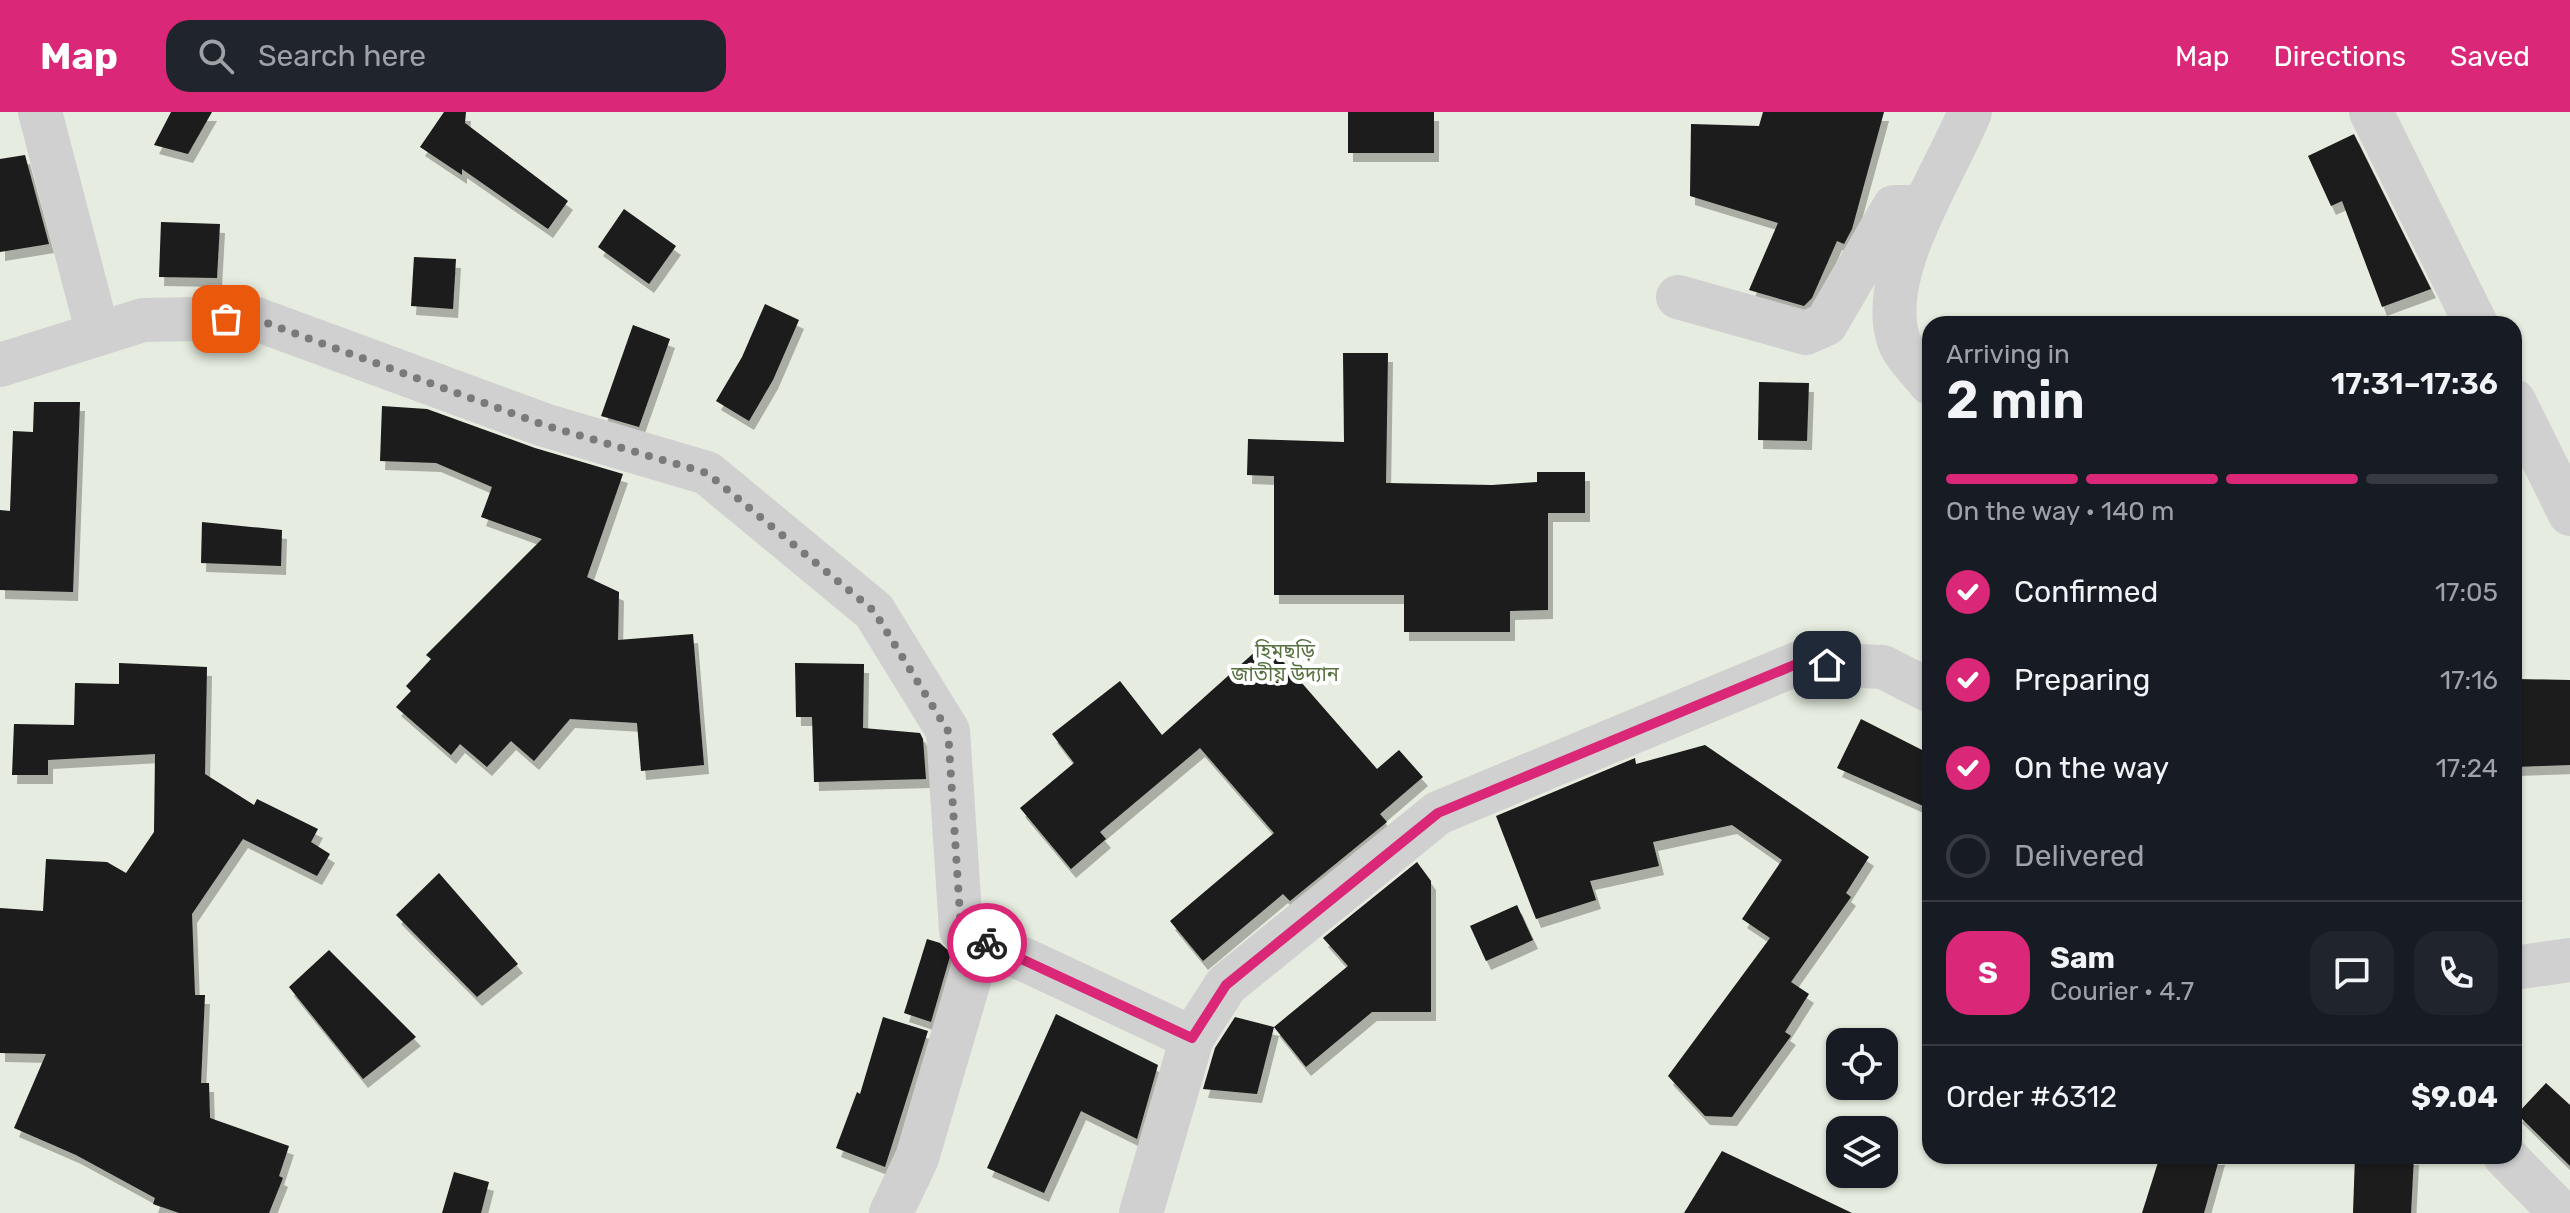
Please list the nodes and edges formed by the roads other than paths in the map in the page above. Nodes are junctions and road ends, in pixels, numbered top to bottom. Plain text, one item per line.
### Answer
1 (40, 112) edge
2 (1970, 112) edge
3 (2371, 112) edge
4 (1924, 207) junction
5 (1678, 297) dead end
6 (2472, 316) edge
7 (98, 334) junction
8 (0, 365) edge
9 (1922, 372) edge
10 (2522, 417) edge
11 (2570, 514) edge
12 (1922, 687) edge
13 (981, 940) junction
14 (2570, 960) edge
15 (2522, 967) edge
16 (1192, 1038) junction
17 (2513, 1164) edge
18 (891, 1213) edge
19 (1141, 1213) edge
20 (2561, 1213) edge

1 - 7 street
2 - 4 street
3 - 6 street
4 - 5 street
4 - 9 street
7 - 8 street
7 - 13 street
10 - 11 street
12 - 16 street
13 - 16 street
13 - 18 street
14 - 15 street
16 - 19 street
17 - 20 street

